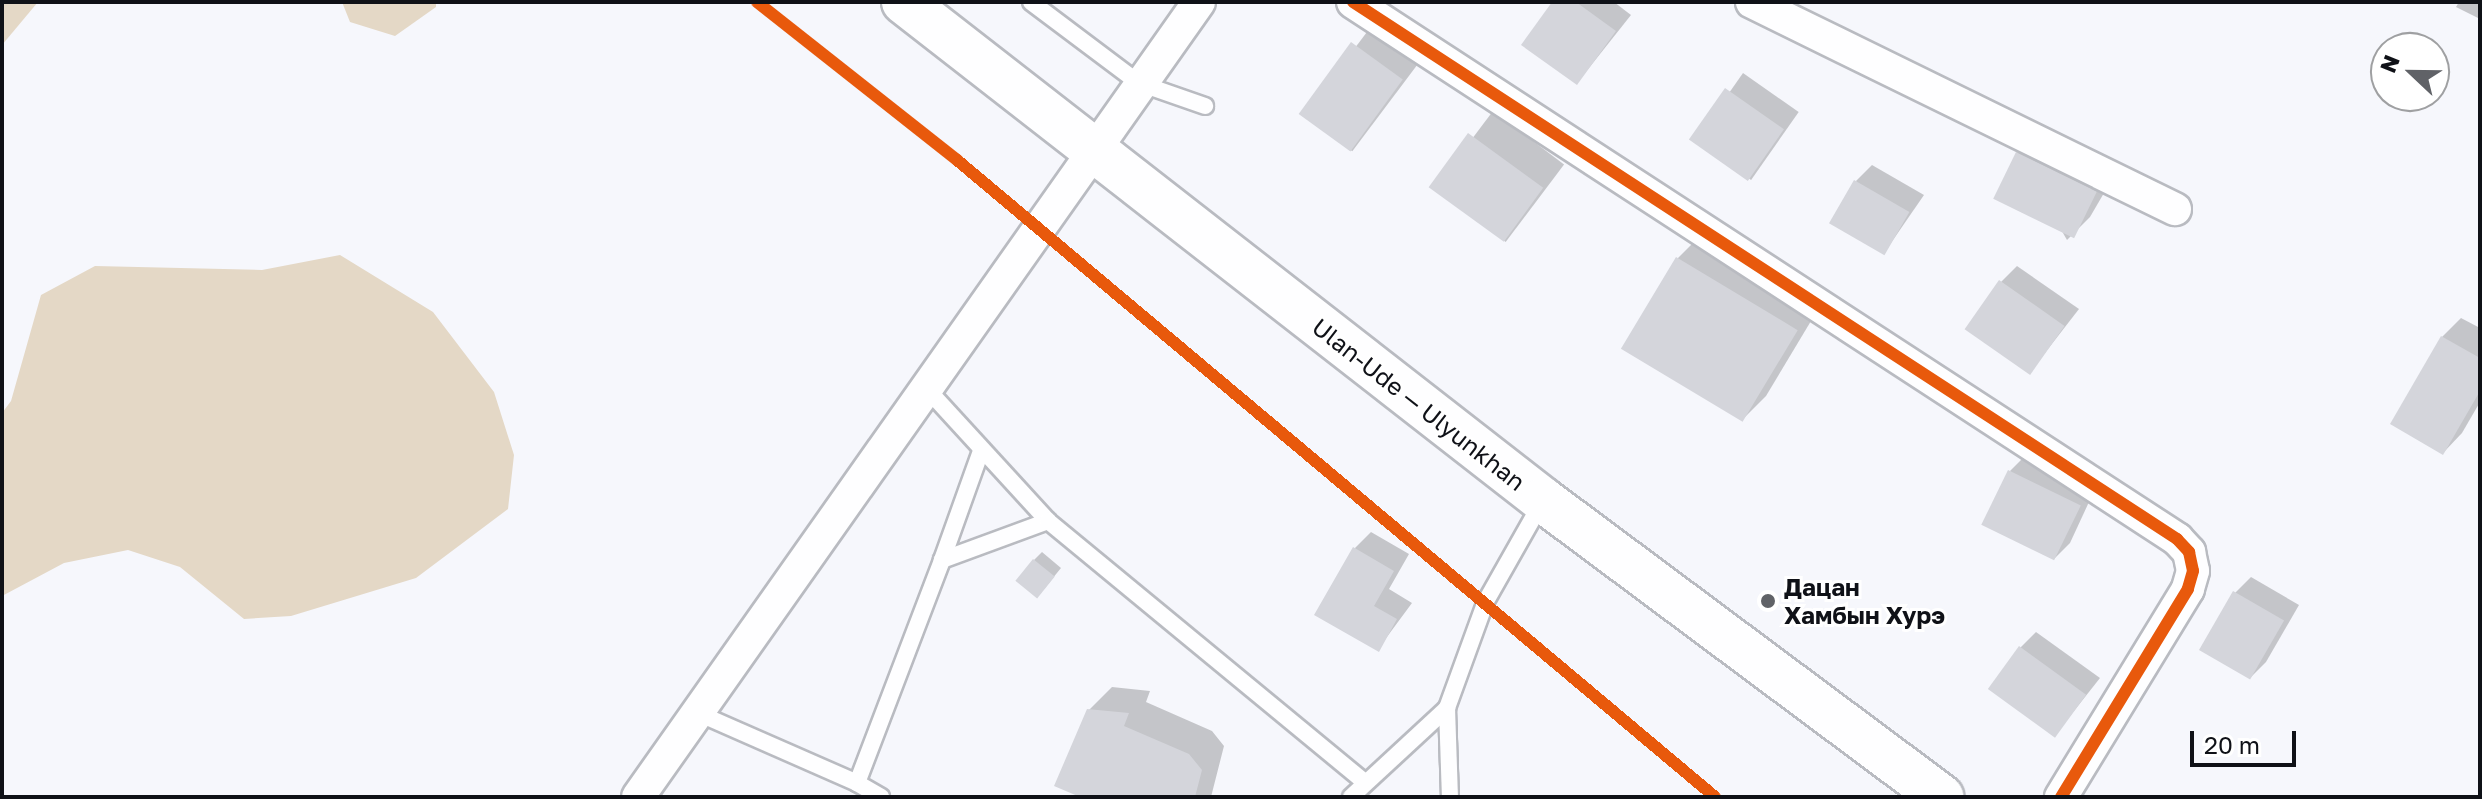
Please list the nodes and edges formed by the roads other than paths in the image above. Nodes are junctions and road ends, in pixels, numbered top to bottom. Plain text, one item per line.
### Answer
1 (904, 2) edge
2 (1031, 2) edge
3 (1199, 2) edge
4 (1353, 2) edge
5 (1752, 2) edge
6 (1139, 83) junction
7 (1205, 106) dead end
8 (1096, 152) junction
9 (2175, 209) dead end
10 (928, 390) junction
11 (981, 451) junction
12 (1543, 500) junction
13 (1048, 521) junction
14 (942, 560) junction
15 (1447, 708) junction
16 (700, 714) junction
17 (1363, 781) junction
18 (857, 783) junction
19 (638, 797) edge
20 (881, 797) edge
21 (1351, 797) edge
22 (1450, 797) edge
23 (1941, 797) edge
24 (2061, 797) edge

1 - 8 main road, Ulan-Ude — Ulyunkhan
2 - 6 lane
3 - 6 street
4 - 24 street
5 - 9 street
6 - 7 lane
6 - 8 street
8 - 10 street
8 - 12 main road, Ulan-Ude — Ulyunkhan
10 - 11 lane
10 - 16 street
11 - 13 lane
11 - 14 lane
12 - 15 lane
12 - 23 main road, Ulan-Ude — Ulyunkhan
13 - 14 lane
13 - 17 lane
14 - 18 lane
15 - 17 lane
15 - 22 lane
16 - 18 lane
16 - 19 street
17 - 21 lane
18 - 20 lane

